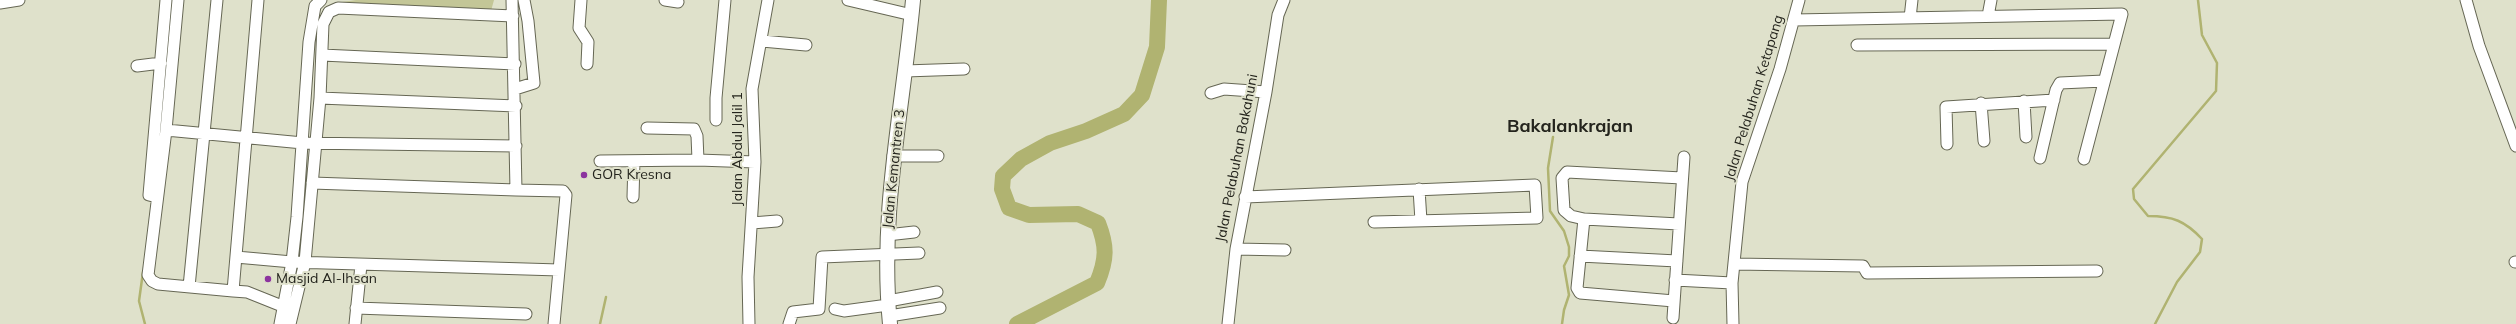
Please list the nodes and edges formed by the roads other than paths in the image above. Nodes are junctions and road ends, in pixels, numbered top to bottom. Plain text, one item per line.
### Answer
1 (19, 0) edge
2 (166, 0) edge
3 (178, 0) edge
4 (217, 0) edge
5 (258, 0) edge
6 (321, 0) edge
7 (512, 0) edge
8 (524, 0) edge
9 (581, 0) edge
10 (665, 0) edge
11 (726, 0) edge
12 (768, 0) edge
13 (848, 0) edge
14 (913, 0) edge
15 (1284, 0) edge
16 (1799, 0) edge
17 (1912, 0) edge
18 (1991, 0) edge
19 (2466, 0) edge
20 (678, 2) dead end
21 (0, 3) edge
22 (329, 5) edge
23 (912, 15) junction
24 (513, 16) junction
25 (1988, 16) junction
26 (1910, 18) junction
27 (1794, 20) junction
28 (762, 41) junction
29 (1857, 44) dead end
30 (2114, 44) junction
31 (806, 45) dead end
32 (322, 55) junction
33 (161, 63) junction
34 (515, 64) junction
35 (587, 64) dead end
36 (137, 66) dead end
37 (964, 69) dead end
38 (905, 70) junction
39 (2104, 81) junction
40 (515, 89) junction
41 (1266, 92) junction
42 (1211, 93) dead end
43 (320, 98) junction
44 (2054, 100) junction
45 (2024, 101) junction
46 (1981, 103) junction
47 (516, 106) junction
48 (716, 120) dead end
49 (647, 128) dead end
50 (166, 130) junction
51 (204, 134) junction
52 (2026, 137) dead end
53 (246, 139) junction
54 (1984, 140) dead end
55 (316, 142) junction
56 (303, 143) junction
57 (1947, 144) dead end
58 (516, 146) junction
59 (2516, 146) edge
60 (893, 156) junction
61 (938, 156) dead end
62 (1684, 157) dead end
63 (2040, 158) dead end
64 (2084, 159) dead end
65 (698, 160) junction
66 (600, 161) dead end
67 (634, 161) junction
68 (755, 162) junction
69 (1682, 178) junction
70 (312, 184) junction
71 (1419, 189) junction
72 (516, 190) junction
73 (155, 196) junction
74 (634, 197) dead end
75 (1245, 197) junction
76 (297, 217) junction
77 (308, 219) junction
78 (1584, 219) junction
79 (777, 221) dead end
80 (1421, 221) junction
81 (1374, 222) dead end
82 (752, 223) junction
83 (1679, 224) junction
84 (914, 232) dead end
85 (887, 235) junction
86 (1236, 249) junction
87 (1285, 250) dead end
88 (919, 253) dead end
89 (887, 254) junction
90 (1580, 256) junction
91 (236, 257) junction
92 (1677, 261) junction
93 (292, 262) junction
94 (305, 262) junction
95 (1734, 264) junction
96 (361, 265) junction
97 (559, 270) junction
98 (2097, 271) dead end
99 (1675, 280) junction
100 (1732, 283) junction
101 (190, 287) junction
102 (233, 291) junction
103 (937, 292) dead end
104 (1674, 301) junction
105 (282, 306) junction
106 (356, 308) junction
107 (940, 308) dead end
108 (834, 310) dead end
109 (889, 311) edge
110 (526, 314) dead end
111 (1673, 318) dead end
112 (280, 324) edge
113 (290, 324) edge
114 (355, 324) edge
115 (554, 324) edge
116 (749, 324) edge
117 (789, 324) edge
118 (1228, 324) edge
119 (1733, 324) edge

1 - 21 street
2 - 33 street
3 - 50 street
4 - 51 street
5 - 53 street
6 - 56 street
7 - 24 street
8 - 40 street
9 - 35 street
10 - 20 street
11 - 48 street
12 - 28 street, Jalan Abdul Jalil 1
13 - 23 street
14 - 23 street, Jalan Kemantren 3
15 - 41 street, Jalan Pelabuhan Bakahuni
16 - 27 street, Jalan Pelabuhan Ketapang
17 - 26 street
18 - 25 street
19 - 59 street
22 - 24 street
22 - 32 street
23 - 38 street, Jalan Kemantren 3
24 - 34 street
25 - 26 street
25 - 30 street
26 - 27 street
27 - 95 street, Jalan Pelabuhan Ketapang
28 - 31 street
28 - 68 street, Jalan Abdul Jalil 1
29 - 30 street
30 - 39 street
32 - 34 street
32 - 43 street
33 - 36 street
33 - 73 street
34 - 40 street
37 - 38 street
38 - 60 street, Jalan Kemantren 3
39 - 44 street
39 - 64 street
40 - 47 street
41 - 42 street
41 - 75 street, Jalan Pelabuhan Bakahuni
43 - 47 street
43 - 55 street
44 - 45 street
44 - 63 street
45 - 46 street
45 - 52 street
46 - 54 street
46 - 57 street
47 - 58 street
49 - 65 street
50 - 51 street
50 - 73 street
51 - 53 street
51 - 101 street
53 - 56 street
53 - 91 street
55 - 56 street
55 - 58 street
55 - 70 street
56 - 76 street
58 - 72 street
60 - 61 street
60 - 85 street, Jalan Kemantren 3
62 - 69 street
65 - 67 street
65 - 68 street
66 - 67 street
67 - 74 street
68 - 82 street, Jalan Abdul Jalil 1
69 - 78 street
69 - 83 street
70 - 72 street
70 - 77 street
71 - 75 street
71 - 80 street
71 - 80 street
72 - 97 street
73 - 101 street
75 - 86 street, Jalan Pelabuhan Bakahuni
76 - 77 street
76 - 93 street
77 - 94 street
78 - 83 street
78 - 90 street
79 - 82 street
80 - 81 street
82 - 116 street, Jalan Abdul Jalil 1
83 - 92 street
84 - 85 street
85 - 89 street, Jalan Kemantren 3
86 - 87 street
86 - 118 street, Jalan Pelabuhan Bakahuni
88 - 89 street
89 - 109 street, Jalan Kemantren 3
89 - 117 street
90 - 92 street
90 - 104 street
91 - 93 street
91 - 102 street
92 - 99 street
93 - 94 street
93 - 105 street
94 - 96 street
94 - 113 street
95 - 98 street
95 - 100 street, Jalan Pelabuhan Ketapang
96 - 97 street
96 - 106 street
97 - 115 street
99 - 100 street
99 - 104 street
100 - 119 street, Jalan Pelabuhan Ketapang
101 - 102 street
102 - 105 street
103 - 109 street
104 - 111 street
105 - 112 street
106 - 110 street
106 - 114 street
107 - 109 street
108 - 109 street

